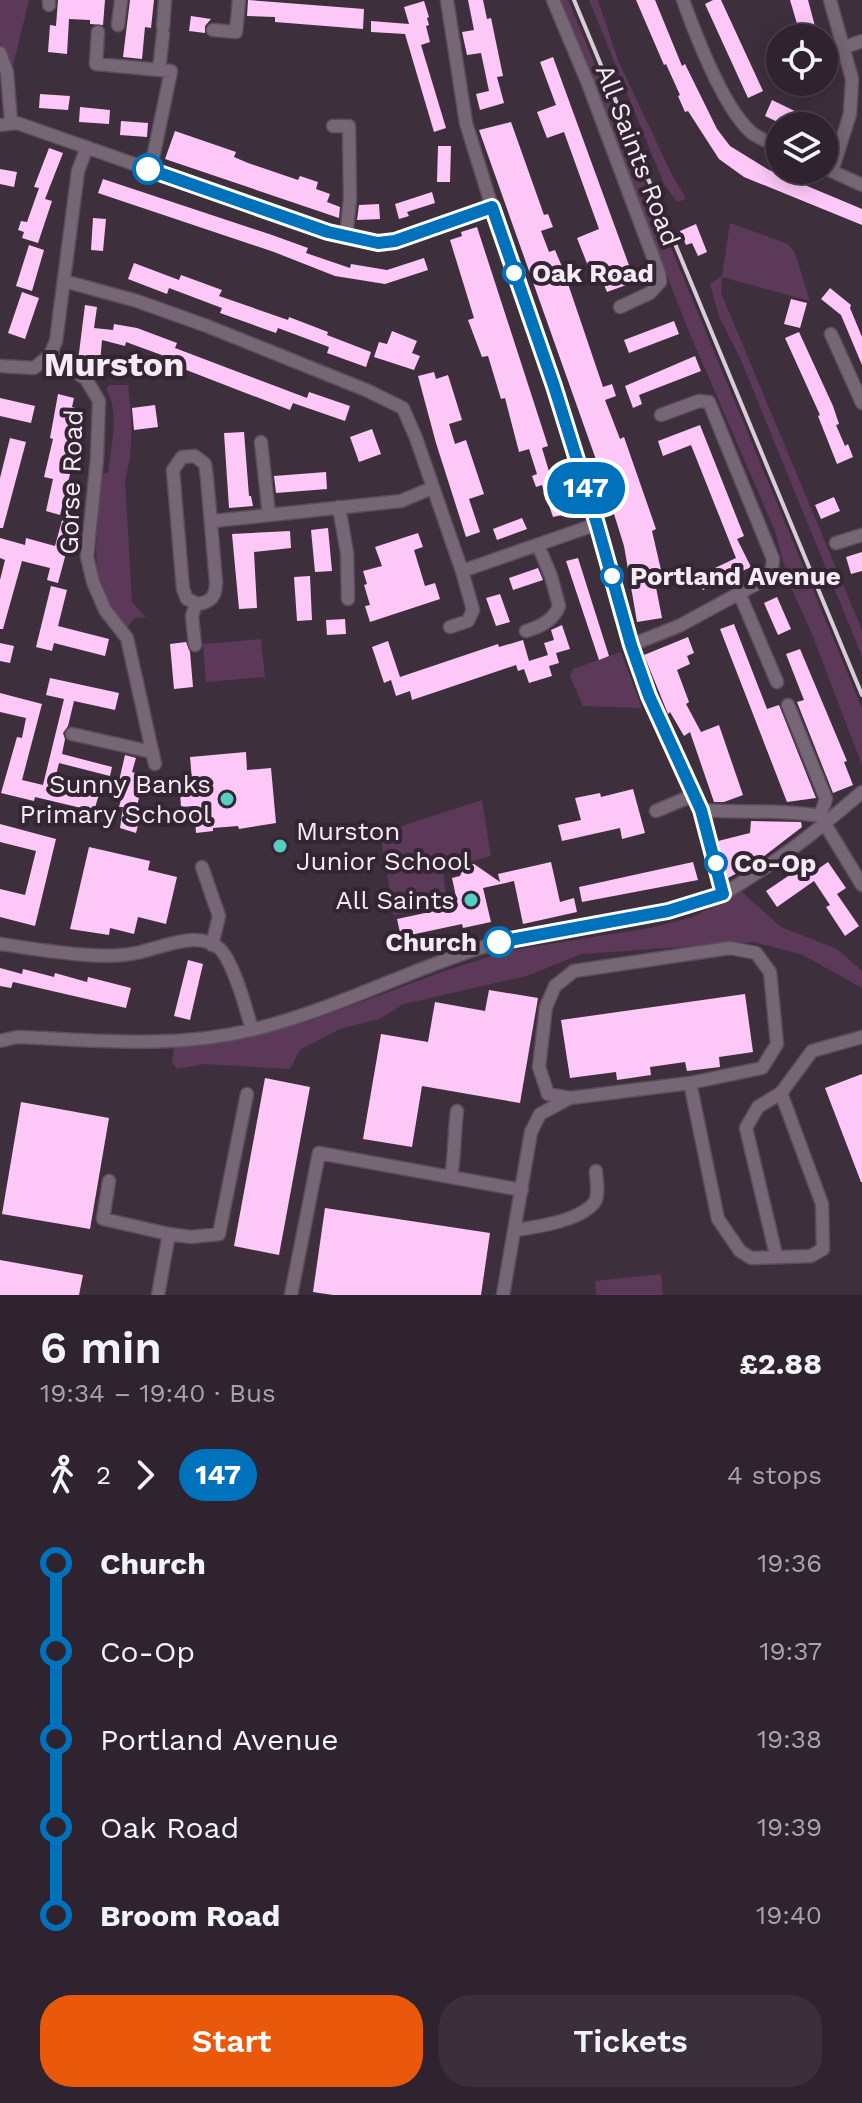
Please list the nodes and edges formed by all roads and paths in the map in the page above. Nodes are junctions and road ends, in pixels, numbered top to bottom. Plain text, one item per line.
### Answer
1 (121, 0) edge
2 (165, 0) edge
3 (239, 0) edge
4 (447, 0) edge
5 (553, 0) edge
6 (683, 0) edge
7 (830, 0) edge
8 (118, 25) dead end
9 (213, 30) dead end
10 (98, 32) dead end
11 (862, 41) edge
12 (843, 48) junction
13 (0, 53) edge
14 (159, 70) junction
15 (857, 101) edge
16 (6, 123) edge
17 (333, 126) dead end
18 (766, 140) edge
19 (87, 147) junction
20 (838, 147) edge
21 (148, 169) junction
22 (838, 174) edge
23 (862, 185) edge
24 (492, 207) junction
25 (346, 236) junction
26 (64, 281) junction
27 (620, 307) dead end
28 (831, 334) dead end
29 (50, 355) junction
30 (0, 366) edge
31 (862, 403) edge
32 (661, 415) dead end
33 (261, 442) dead end
34 (432, 488) junction
35 (339, 507) junction
36 (266, 515) junction
37 (213, 521) junction
38 (597, 524) junction
39 (862, 535) edge
40 (836, 543) dead end
41 (538, 545) junction
42 (462, 571) junction
43 (740, 595) junction
44 (348, 599) dead end
45 (196, 604) junction
46 (450, 627) dead end
47 (526, 631) dead end
48 (195, 645) dead end
49 (631, 645) junction
50 (777, 682) dead end
51 (788, 705) dead end
52 (72, 734) dead end
53 (862, 792) edge
54 (694, 795) junction
55 (701, 810) junction
56 (656, 811) dead end
57 (823, 819) junction
58 (202, 867) dead end
59 (862, 885) edge
60 (723, 894) junction
61 (0, 944) edge
62 (212, 945) junction
63 (252, 1030) junction
64 (862, 1037) edge
65 (0, 1041) edge
66 (690, 1083) junction
67 (781, 1093) junction
68 (247, 1094) dead end
69 (570, 1098) junction
70 (457, 1111) dead end
71 (596, 1171) dead end
72 (451, 1177) junction
73 (109, 1181) dead end
74 (522, 1190) junction
75 (515, 1230) junction
76 (169, 1234) junction
77 (776, 1255) junction
78 (158, 1295) edge
79 (291, 1295) edge
80 (503, 1295) edge

1 - 8 street
2 - 14 street
3 - 9 street
4 - 24 street
5 - 27 street, All Saints Road
6 - 18 street
7 - 12 street
10 - 14 street
11 - 12 street
12 - 15 street
13 - 16 street
14 - 21 street
15 - 20 street
16 - 19 street
17 - 25 street
19 - 21 street
19 - 26 street
21 - 25 street
22 - 23 street
24 - 25 street
24 - 38 street
26 - 29 street
26 - 34 street
28 - 31 street
29 - 30 street
29 - 52 street, Gorse Road
32 - 43 street
33 - 36 street
34 - 35 street
34 - 42 street
35 - 36 street
35 - 44 street
36 - 37 street
37 - 45 street
37 - 45 street
38 - 41 street
38 - 49 street
39 - 40 street
41 - 42 street
41 - 47 street
42 - 46 street
43 - 49 street
43 - 50 street
45 - 48 street
49 - 54 street
51 - 57 street
53 - 57 street
54 - 55 street
54 - 56 street
55 - 57 street
55 - 60 street
57 - 59 street
57 - 60 street
58 - 62 street
60 - 63 street
61 - 62 street
62 - 63 street
63 - 65 street
64 - 67 street
66 - 69 street
66 - 69 street
66 - 77 street
67 - 77 street
67 - 77 street
68 - 76 street
69 - 74 street
70 - 72 street
71 - 75 street
72 - 74 street
72 - 79 street
73 - 76 street
74 - 75 street
75 - 80 street
76 - 78 street

